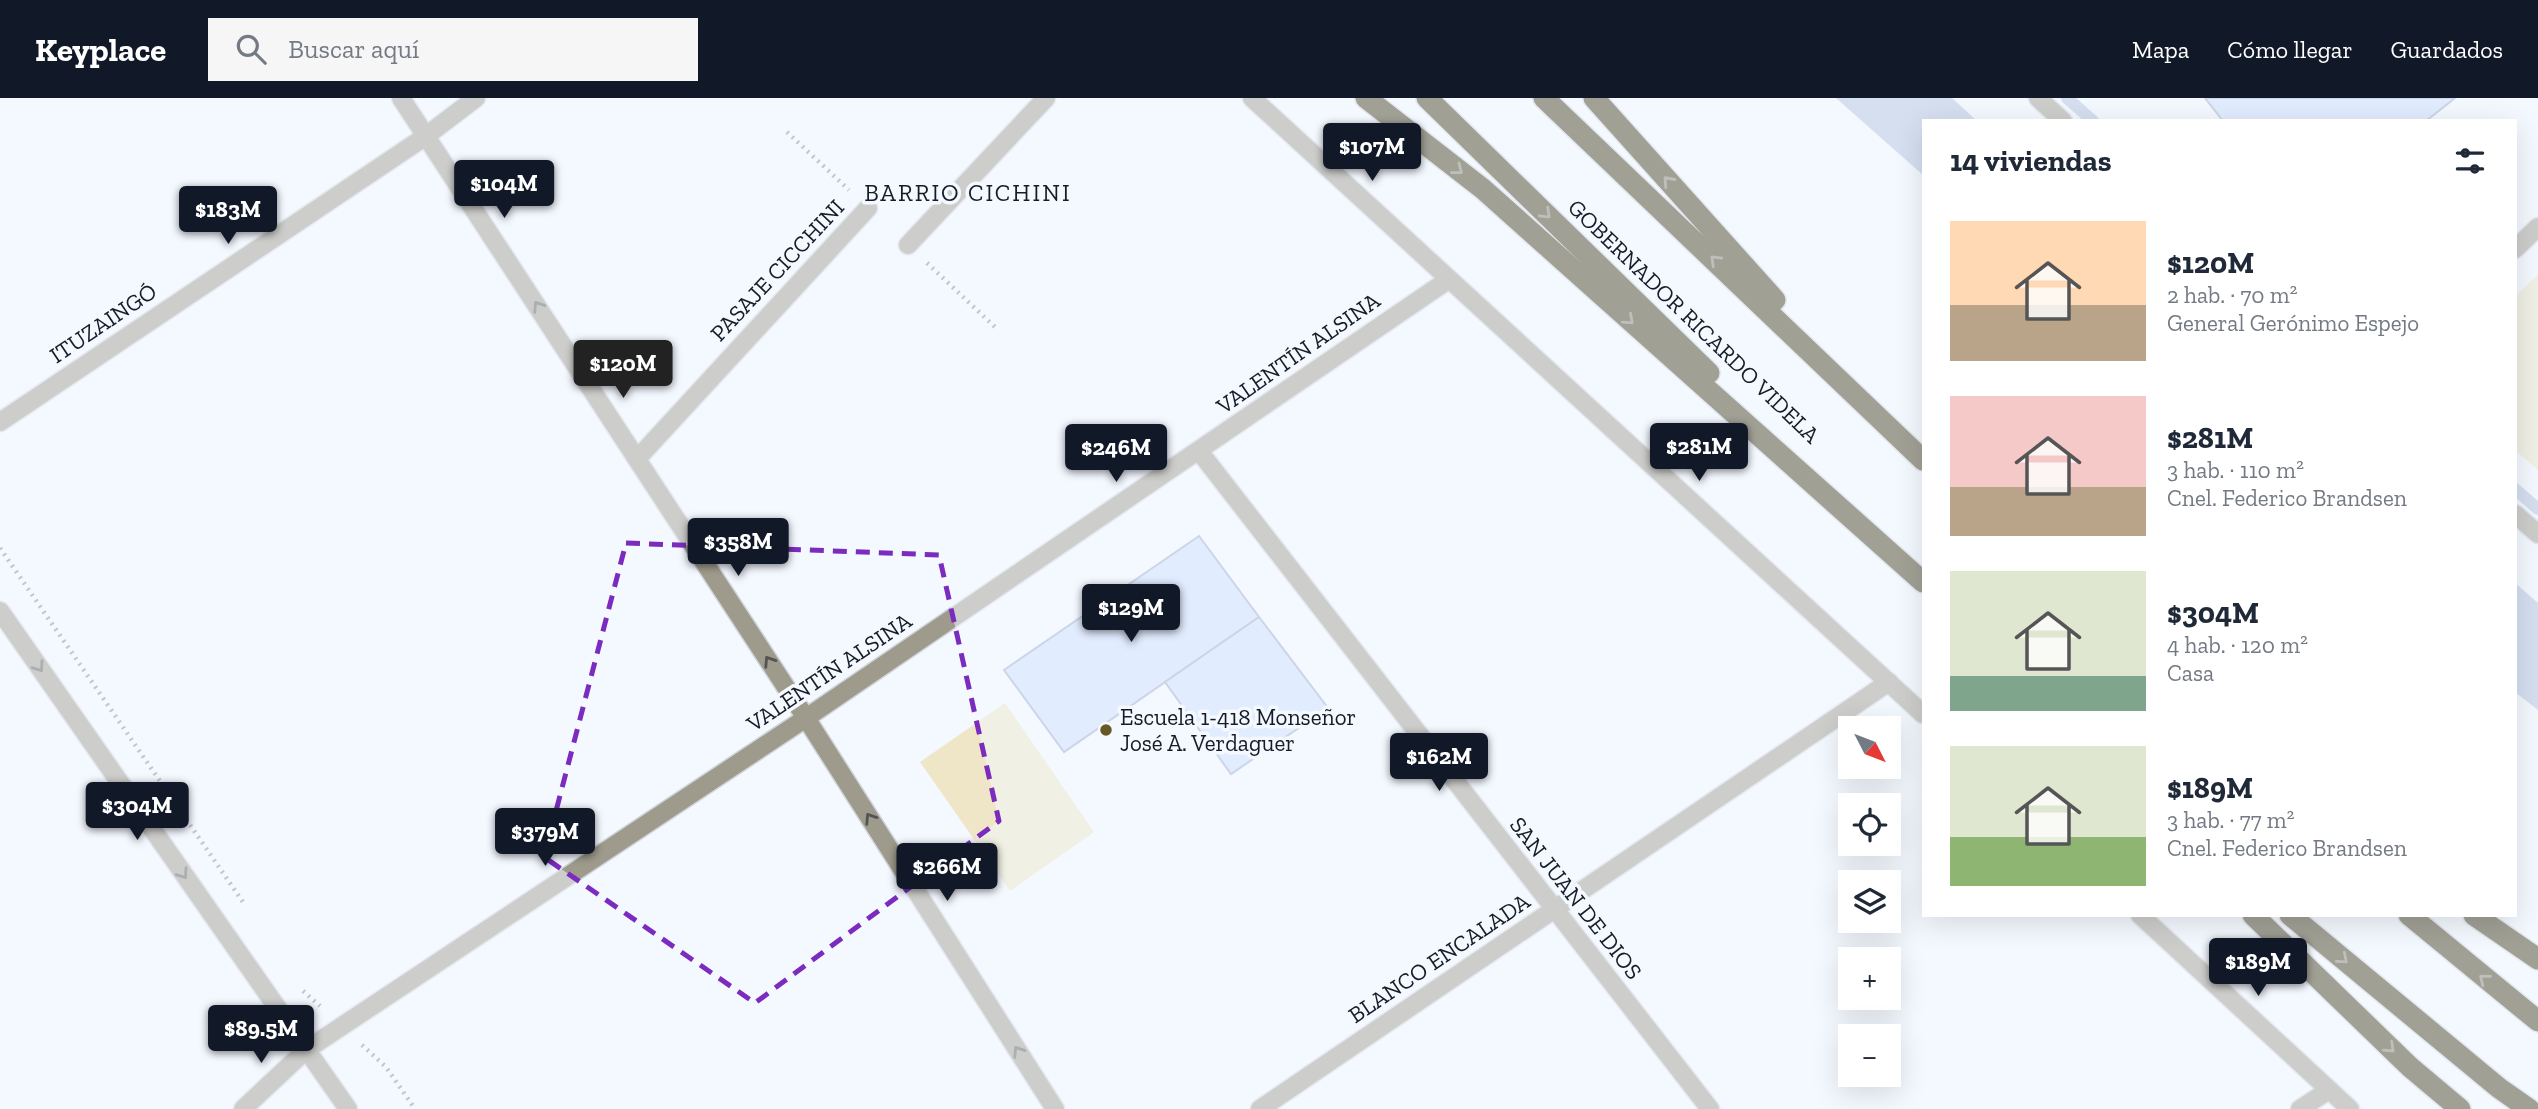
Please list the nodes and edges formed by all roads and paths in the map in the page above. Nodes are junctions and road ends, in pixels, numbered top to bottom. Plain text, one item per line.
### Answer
1 (401, 98) edge
2 (476, 98) edge
3 (1046, 98) edge
4 (1252, 98) edge
5 (1366, 98) edge
6 (1427, 98) edge
7 (1544, 98) edge
8 (1594, 98) edge
9 (2038, 98) edge
10 (2061, 119) edge
11 (426, 136) junction
12 (868, 208) dead end
13 (2538, 227) edge
14 (908, 245) dead end
15 (2517, 247) edge
16 (1448, 280) junction
17 (1877, 414) junction
18 (0, 422) edge
19 (1199, 451) junction
20 (638, 459) junction
21 (1922, 459) edge
22 (2517, 515) edge
23 (2538, 534) edge
24 (0, 548) edge
25 (1922, 581) edge
26 (1922, 581) edge
27 (0, 611) edge
28 (1889, 682) junction
29 (1922, 713) edge
30 (806, 718) junction
31 (1554, 910) junction
32 (249, 911) dead end
33 (2142, 917) edge
34 (2255, 917) edge
35 (2292, 917) edge
36 (2411, 917) edge
37 (2477, 917) edge
38 (2538, 959) edge
39 (295, 979) dead end
40 (2538, 1021) edge
41 (342, 1027) junction
42 (306, 1050) junction
43 (2329, 1090) junction
44 (243, 1109) edge
45 (348, 1109) edge
46 (415, 1109) edge
47 (1055, 1109) edge
48 (1260, 1109) edge
49 (1710, 1109) edge
50 (2300, 1109) edge
51 (2350, 1109) edge
52 (2460, 1109) edge
53 (2529, 1109) edge

1 - 11 street
2 - 11 street, ITUZAINGÓ
3 - 14 street
4 - 16 street
5 -> 25 highway
6 -> 26 highway, GOBERNADOR RICARDO VIDELA
17 -> 7 highway
17 -> 8 highway
9 - 10 street
11 - 18 street, ITUZAINGÓ
20 -> 11 street
12 - 20 street, PASAJE CICCHINI
13 - 15 street
16 - 19 street, VALENTÍN ALSINA
16 - 28 street
17 - 21 highway
19 - 30 street, VALENTÍN ALSINA
19 - 31 street, SAN JUAN DE DIOS
30 -> 20 street
22 - 23 street
24 - 32 path
27 -> 42 street
28 - 29 street
28 - 31 street, BLANCO ENCALADA
30 - 41 street, VALENTÍN ALSINA
47 -> 30 street
31 - 48 street, BLANCO ENCALADA
31 - 49 street, SAN JUAN DE DIOS
33 - 43 street
34 -> 52 highway
35 -> 53 highway
40 -> 36 highway
37 - 38 highway
39 - 41 path
41 - 42 street, VALENTÍN ALSINA
41 - 46 path
42 - 44 street, VALENTÍN ALSINA
42 - 45 street
43 - 50 street
43 - 51 street

